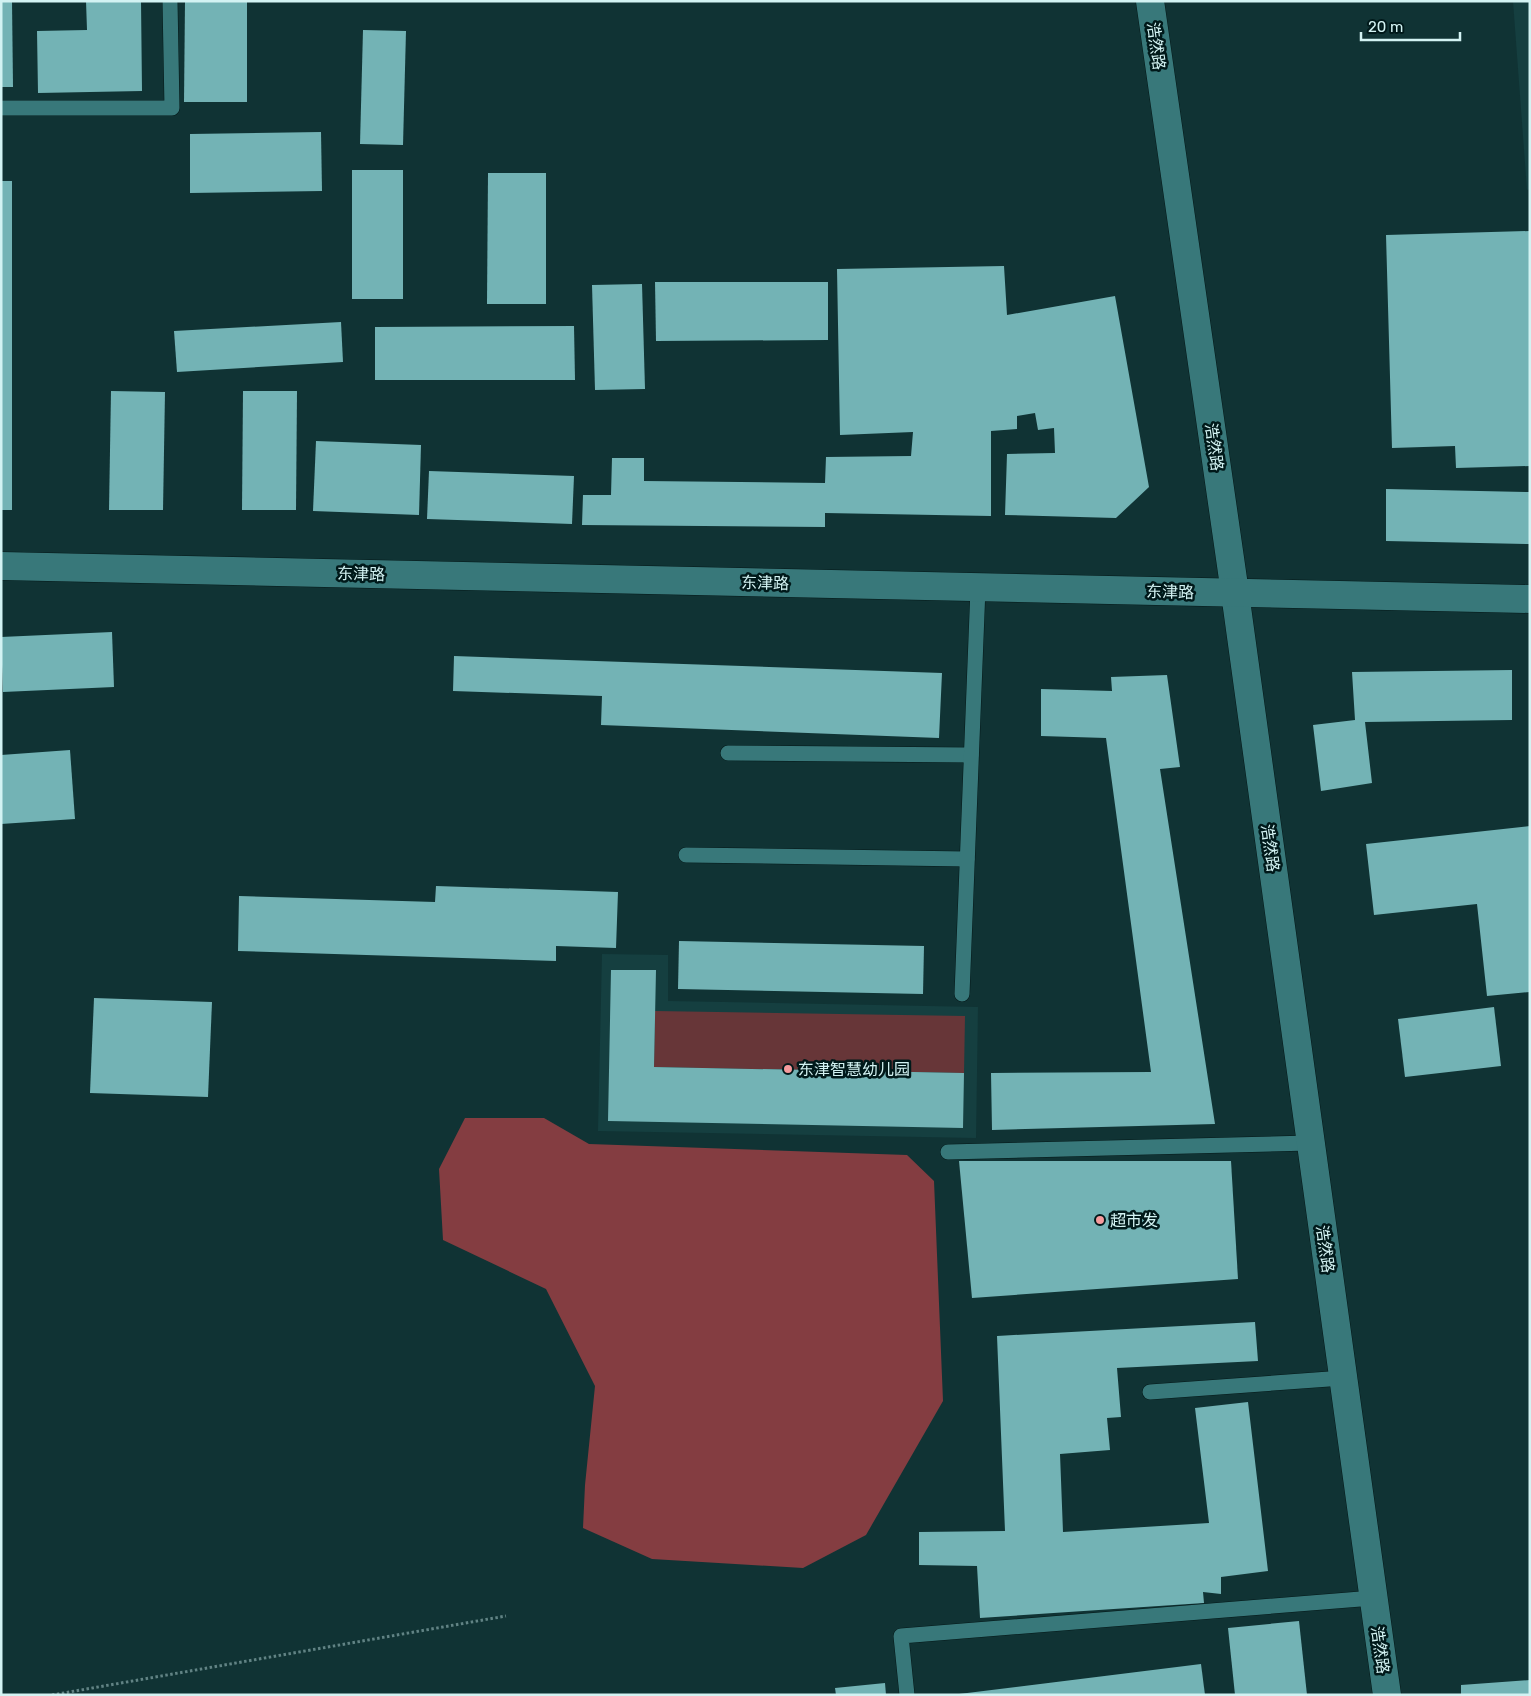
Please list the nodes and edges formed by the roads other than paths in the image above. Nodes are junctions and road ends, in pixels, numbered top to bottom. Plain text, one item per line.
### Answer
1 (170, 1) edge
2 (1150, 1) edge
3 (1, 108) edge
4 (1, 566) edge
5 (978, 588) junction
6 (1235, 594) junction
7 (1530, 599) edge
8 (728, 753) dead end
9 (971, 755) junction
10 (686, 855) dead end
11 (968, 859) junction
12 (962, 994) dead end
13 (1310, 1143) junction
14 (948, 1152) dead end
15 (1343, 1378) junction
16 (1150, 1392) dead end
17 (1373, 1598) junction
18 (907, 1695) edge
19 (1386, 1695) edge

1 - 3 lane
2 - 6 street, 浩然路
4 - 5 street, 东津路
5 - 6 street, 东津路
5 - 9 lane
6 - 7 street, 东津路
6 - 13 street, 浩然路
8 - 9 lane
9 - 11 lane
10 - 11 lane
11 - 12 lane
13 - 14 lane
13 - 15 street, 浩然路
15 - 16 lane
15 - 17 street, 浩然路
17 - 18 lane
17 - 19 street, 浩然路

